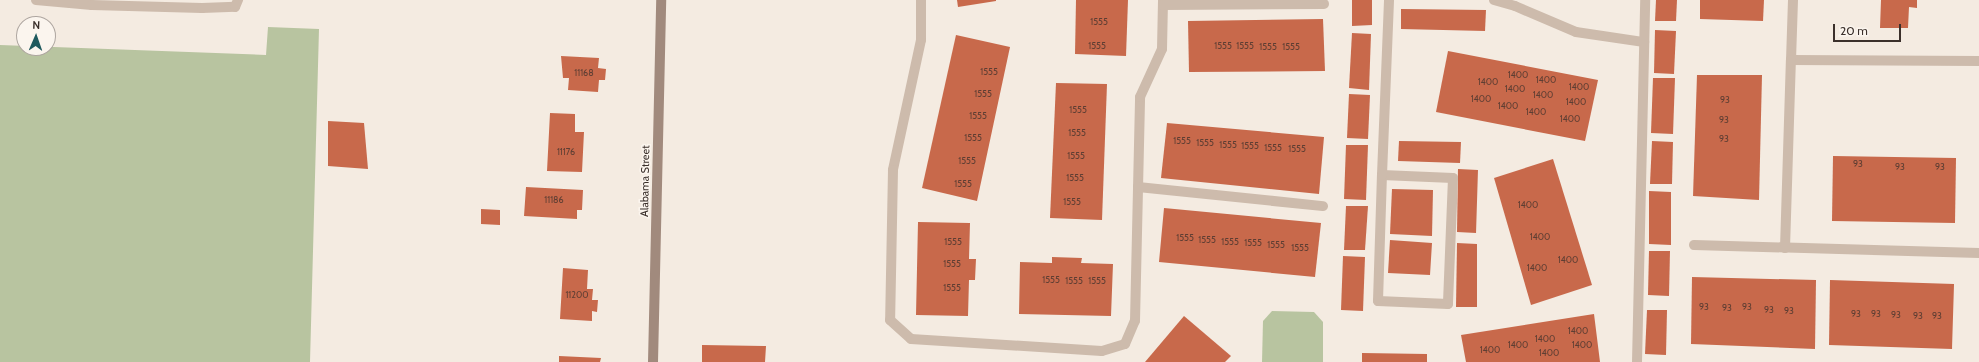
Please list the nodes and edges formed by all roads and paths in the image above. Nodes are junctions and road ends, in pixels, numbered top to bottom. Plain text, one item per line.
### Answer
1 (36, 0) edge
2 (238, 0) edge
3 (661, 0) edge
4 (922, 0) edge
5 (1389, 0) edge
6 (1494, 0) edge
7 (1645, 0) edge
8 (1793, 0) edge
9 (92, 3) edge
10 (1163, 3) edge
11 (1324, 4) dead end
12 (1644, 42) junction
13 (1791, 60) junction
14 (1979, 60) edge
15 (1382, 175) junction
16 (1138, 187) junction
17 (1323, 206) dead end
18 (1694, 245) dead end
19 (1786, 248) junction
20 (1977, 253) edge
21 (652, 362) edge
22 (1637, 362) edge

1 - 9 lane
2 - 9 lane
3 - 21 main road, Alabama Street
4 - 16 lane
5 - 15 lane
6 - 12 lane
7 - 12 lane
8 - 13 lane
10 - 11 lane
10 - 16 lane
12 - 22 lane
13 - 14 lane
13 - 19 lane
15 - 15 lane
16 - 17 lane
18 - 19 lane
19 - 20 lane

